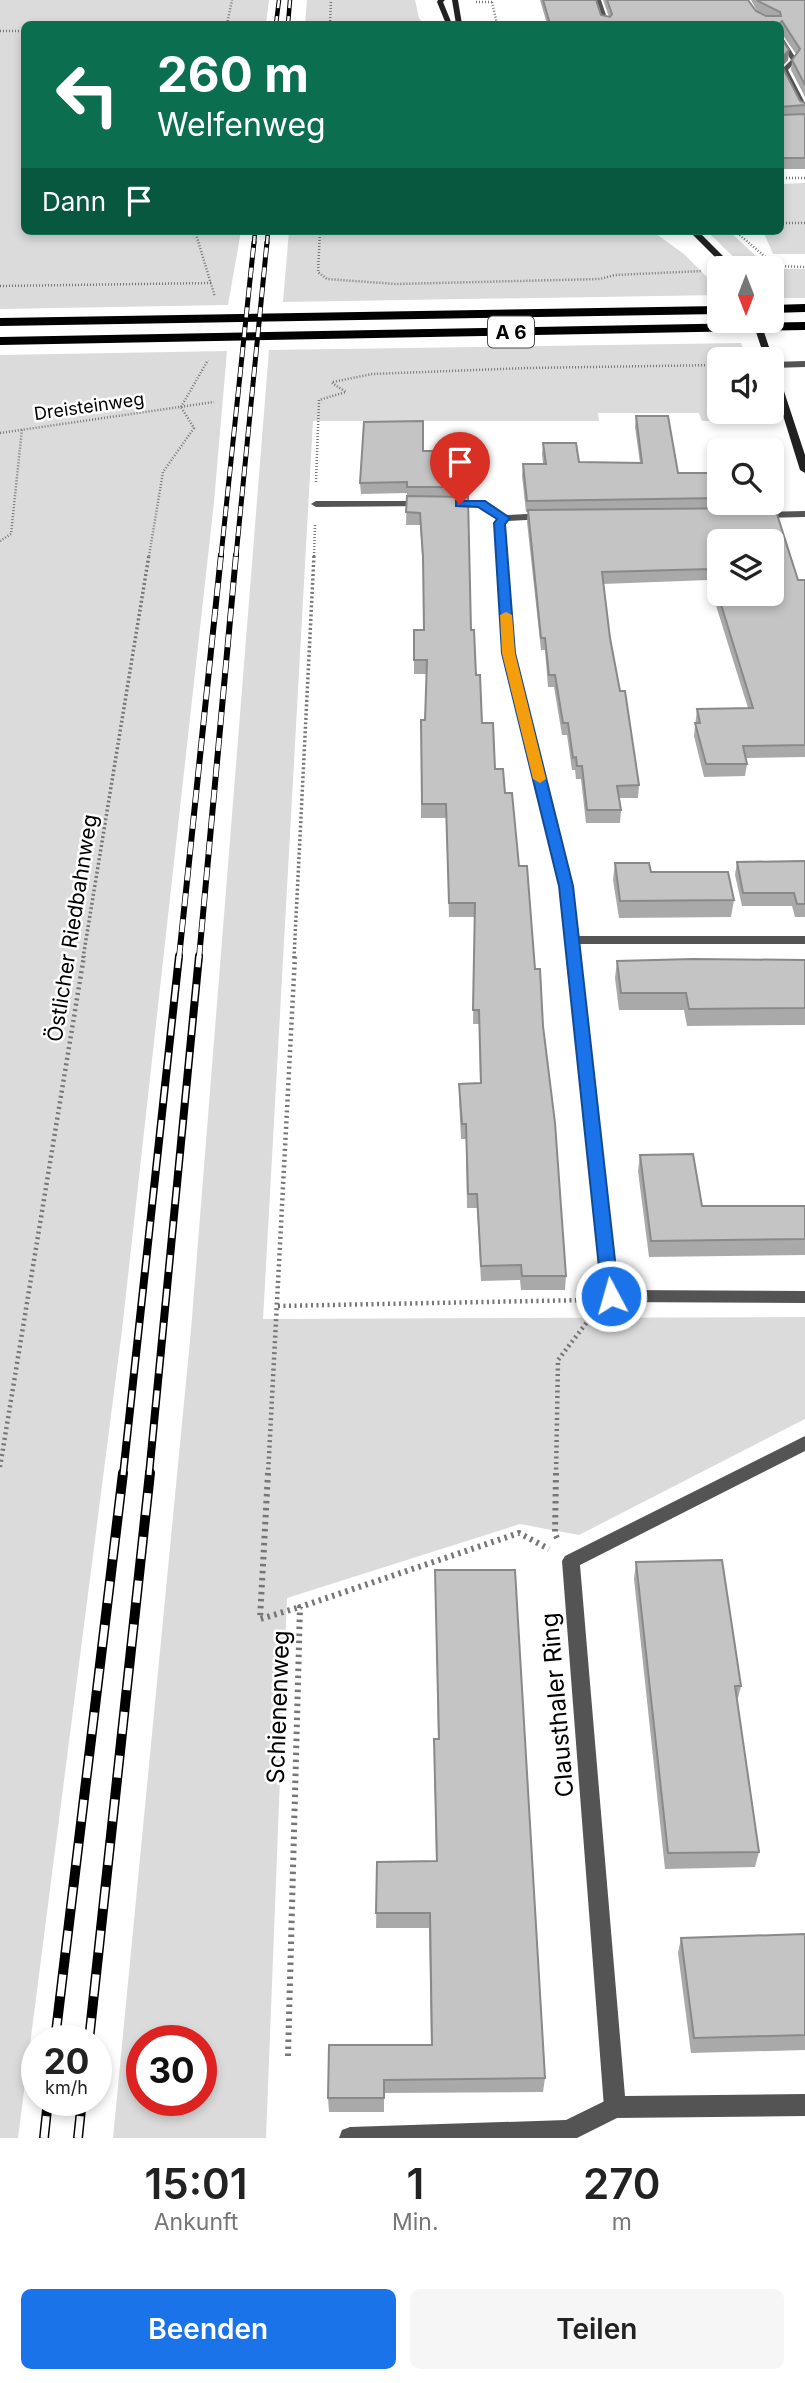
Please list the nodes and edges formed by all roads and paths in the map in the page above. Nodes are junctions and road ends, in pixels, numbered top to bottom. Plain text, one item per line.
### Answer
1 (232, 0) edge
2 (331, 0) edge
3 (442, 0) edge
4 (455, 0) edge
5 (491, 0) edge
6 (598, 0) edge
7 (228, 21) edge
8 (330, 21) edge
9 (448, 21) edge
10 (459, 21) edge
11 (496, 21) edge
12 (606, 21) edge
13 (21, 31) edge
14 (0, 32) edge
15 (784, 42) edge
16 (784, 70) edge
17 (784, 70) edge
18 (805, 110) edge
19 (784, 178) edge
20 (805, 178) edge
21 (784, 223) edge
22 (805, 223) edge
23 (196, 235) edge
24 (320, 235) edge
25 (697, 235) edge
26 (741, 235) edge
27 (719, 256) edge
28 (805, 267) edge
29 (704, 270) dead end
30 (0, 286) edge
31 (707, 310) edge
32 (0, 323) edge
33 (803, 326) edge
34 (0, 341) edge
35 (805, 364) edge
36 (707, 365) edge
37 (784, 365) edge
38 (214, 402) dead end
39 (784, 404) edge
40 (181, 407) junction
41 (22, 429) junction
42 (0, 433) edge
43 (805, 470) edge
44 (316, 504) junction
45 (784, 514) edge
46 (805, 514) edge
47 (558, 516) edge
48 (504, 518) junction
49 (0, 541) edge
50 (573, 940) junction
51 (805, 940) edge
52 (805, 1297) edge
53 (591, 1300) dead end
54 (278, 1306) junction
55 (597, 1310) dead end
56 (805, 1443) edge
57 (0, 1467) edge
58 (572, 1561) junction
59 (300, 1607) junction
60 (288, 2056) dead end
61 (805, 2105) edge
62 (615, 2107) junction
63 (350, 2138) edge

1 - 7 path
2 - 8 path
3 - 9 street
4 - 10 street
5 - 11 path
6 - 12 street
13 - 14 path
15 - 16 street
17 - 18 street
19 - 20 path
21 - 22 path
23 - 30 path
24 - 29 path
25 - 27 street
26 - 28 path
31 - 32 highway, A 6
33 - 34 highway, A 6
35 - 37 street
36 - 44 path
38 - 40 path, Dreisteinweg
39 - 43 street
40 - 41 path, Dreisteinweg
40 - 57 path, Östlicher Riedbahnweg
41 - 42 path, Dreisteinweg
41 - 49 path
44 - 48 street
44 - 54 path
45 - 46 street
47 - 48 street
48 - 50 street
50 - 51 street
50 - 52 street
53 - 54 path
54 - 59 path
55 - 58 path
56 - 58 street
58 - 59 path, Schienenweg
58 - 62 street, Clausthaler Ring
59 - 60 path, Schienenweg
61 - 62 street
62 - 63 street

